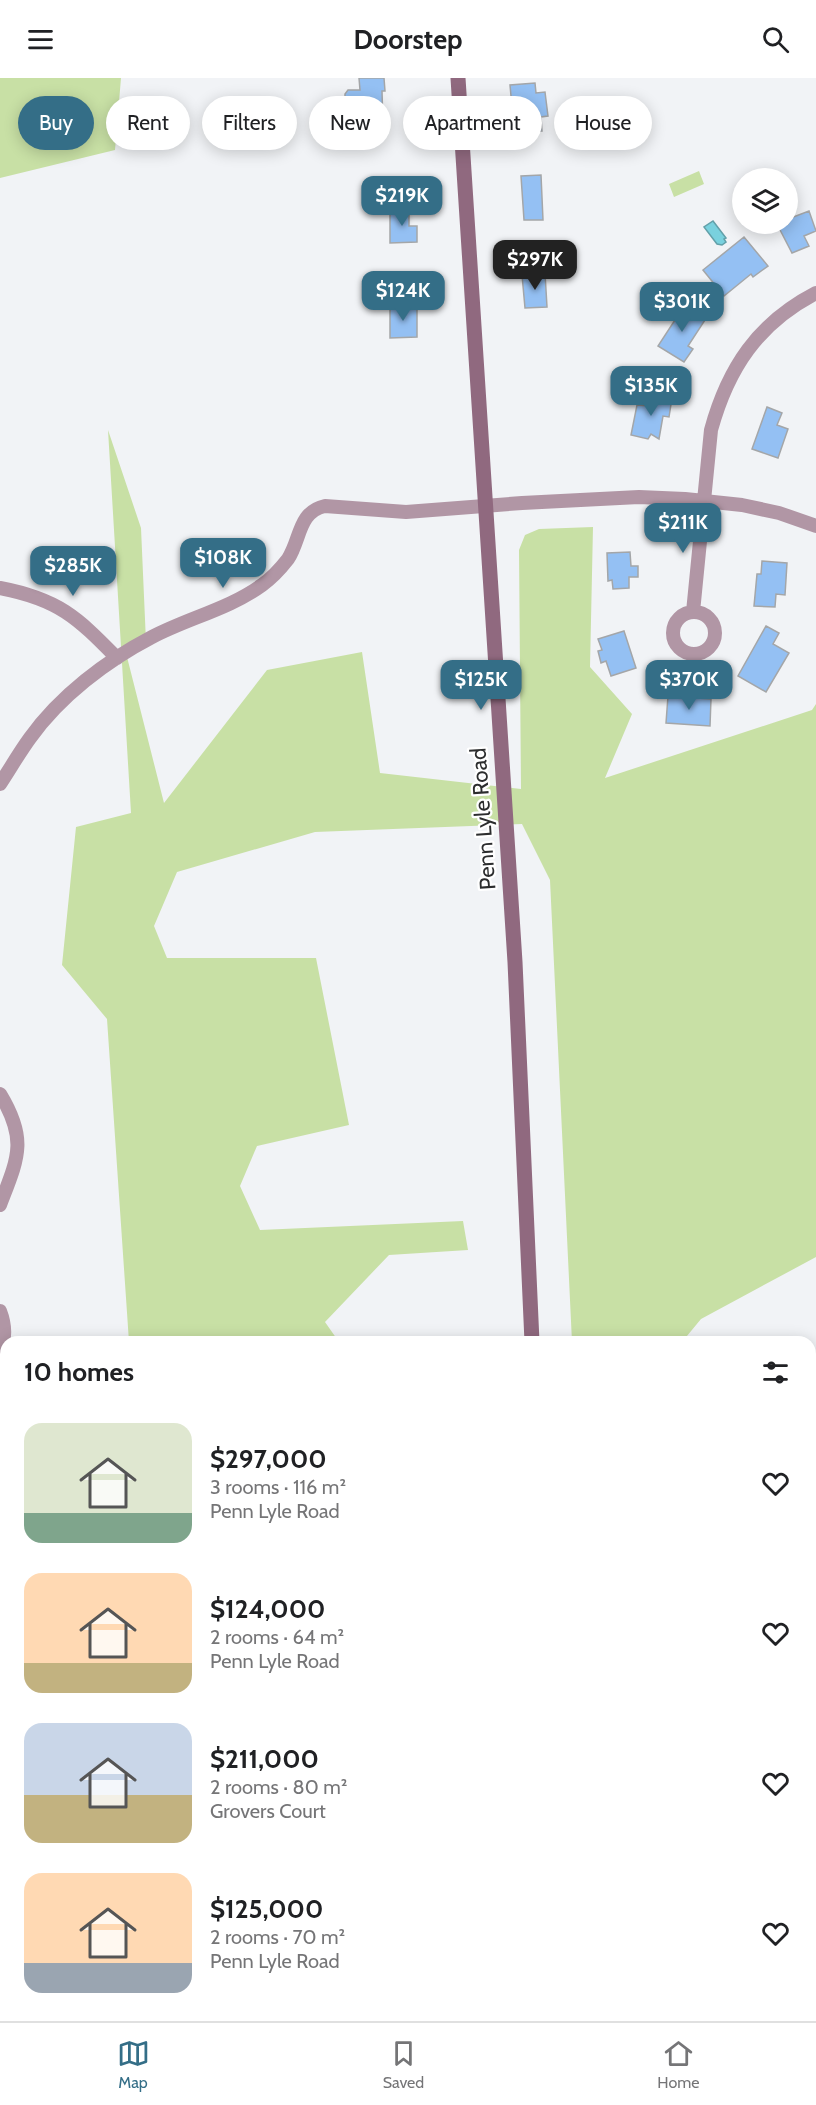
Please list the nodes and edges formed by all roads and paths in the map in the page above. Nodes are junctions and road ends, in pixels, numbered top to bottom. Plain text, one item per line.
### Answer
1 (458, 78) edge
2 (816, 293) edge
3 (704, 500) junction
4 (484, 506) junction
5 (816, 526) edge
6 (0, 588) edge
7 (693, 612) dead end
8 (117, 658) junction
9 (0, 784) edge
10 (0, 1094) edge
11 (0, 1205) edge
12 (0, 1311) edge
13 (4, 1336) edge
14 (532, 1336) edge

1 - 4 street, Penn Lyle Road
2 - 3 street
3 - 4 street
3 - 5 street
3 - 7 street
4 - 8 street
4 - 14 street, Penn Lyle Road
6 - 8 street
8 - 9 street
10 - 11 street
12 - 13 street

